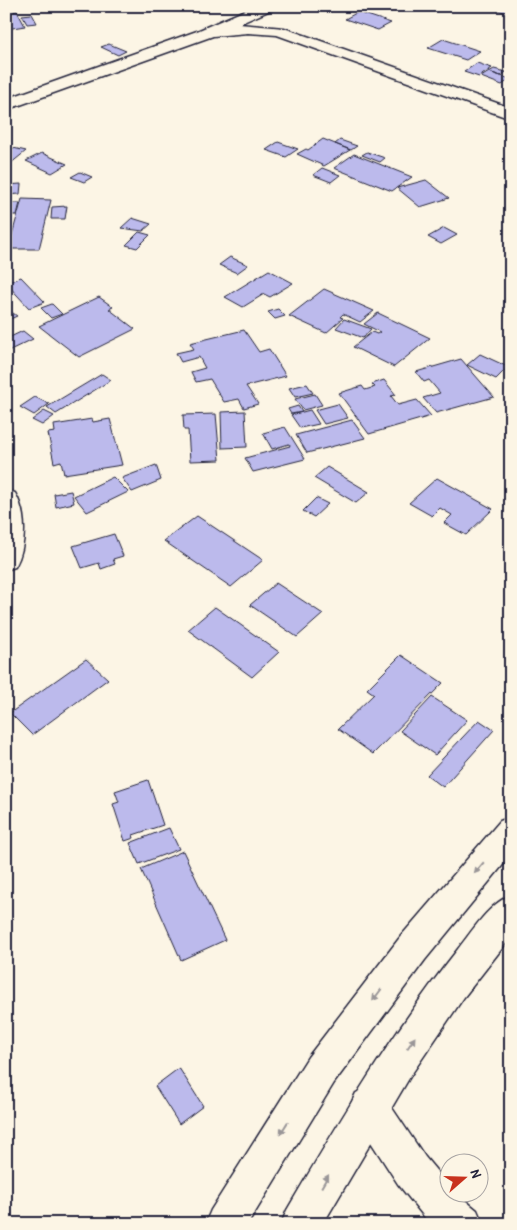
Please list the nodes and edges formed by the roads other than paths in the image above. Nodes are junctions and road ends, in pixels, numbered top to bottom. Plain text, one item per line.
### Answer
1 (268, 6) edge
2 (211, 31) junction
3 (279, 31) junction
4 (6, 105) edge
5 (511, 114) edge
6 (6, 499) edge
7 (6, 560) edge
8 (511, 831) edge
9 (511, 911) edge
10 (369, 1106) junction
11 (224, 1224) edge
12 (301, 1224) edge
13 (463, 1224) edge

1 - 2 street
1 - 3 street
2 - 3 street
2 - 4 street
3 - 5 street
6 - 7 street
8 -> 11 street
10 -> 9 street
12 -> 10 street
10 - 13 street

